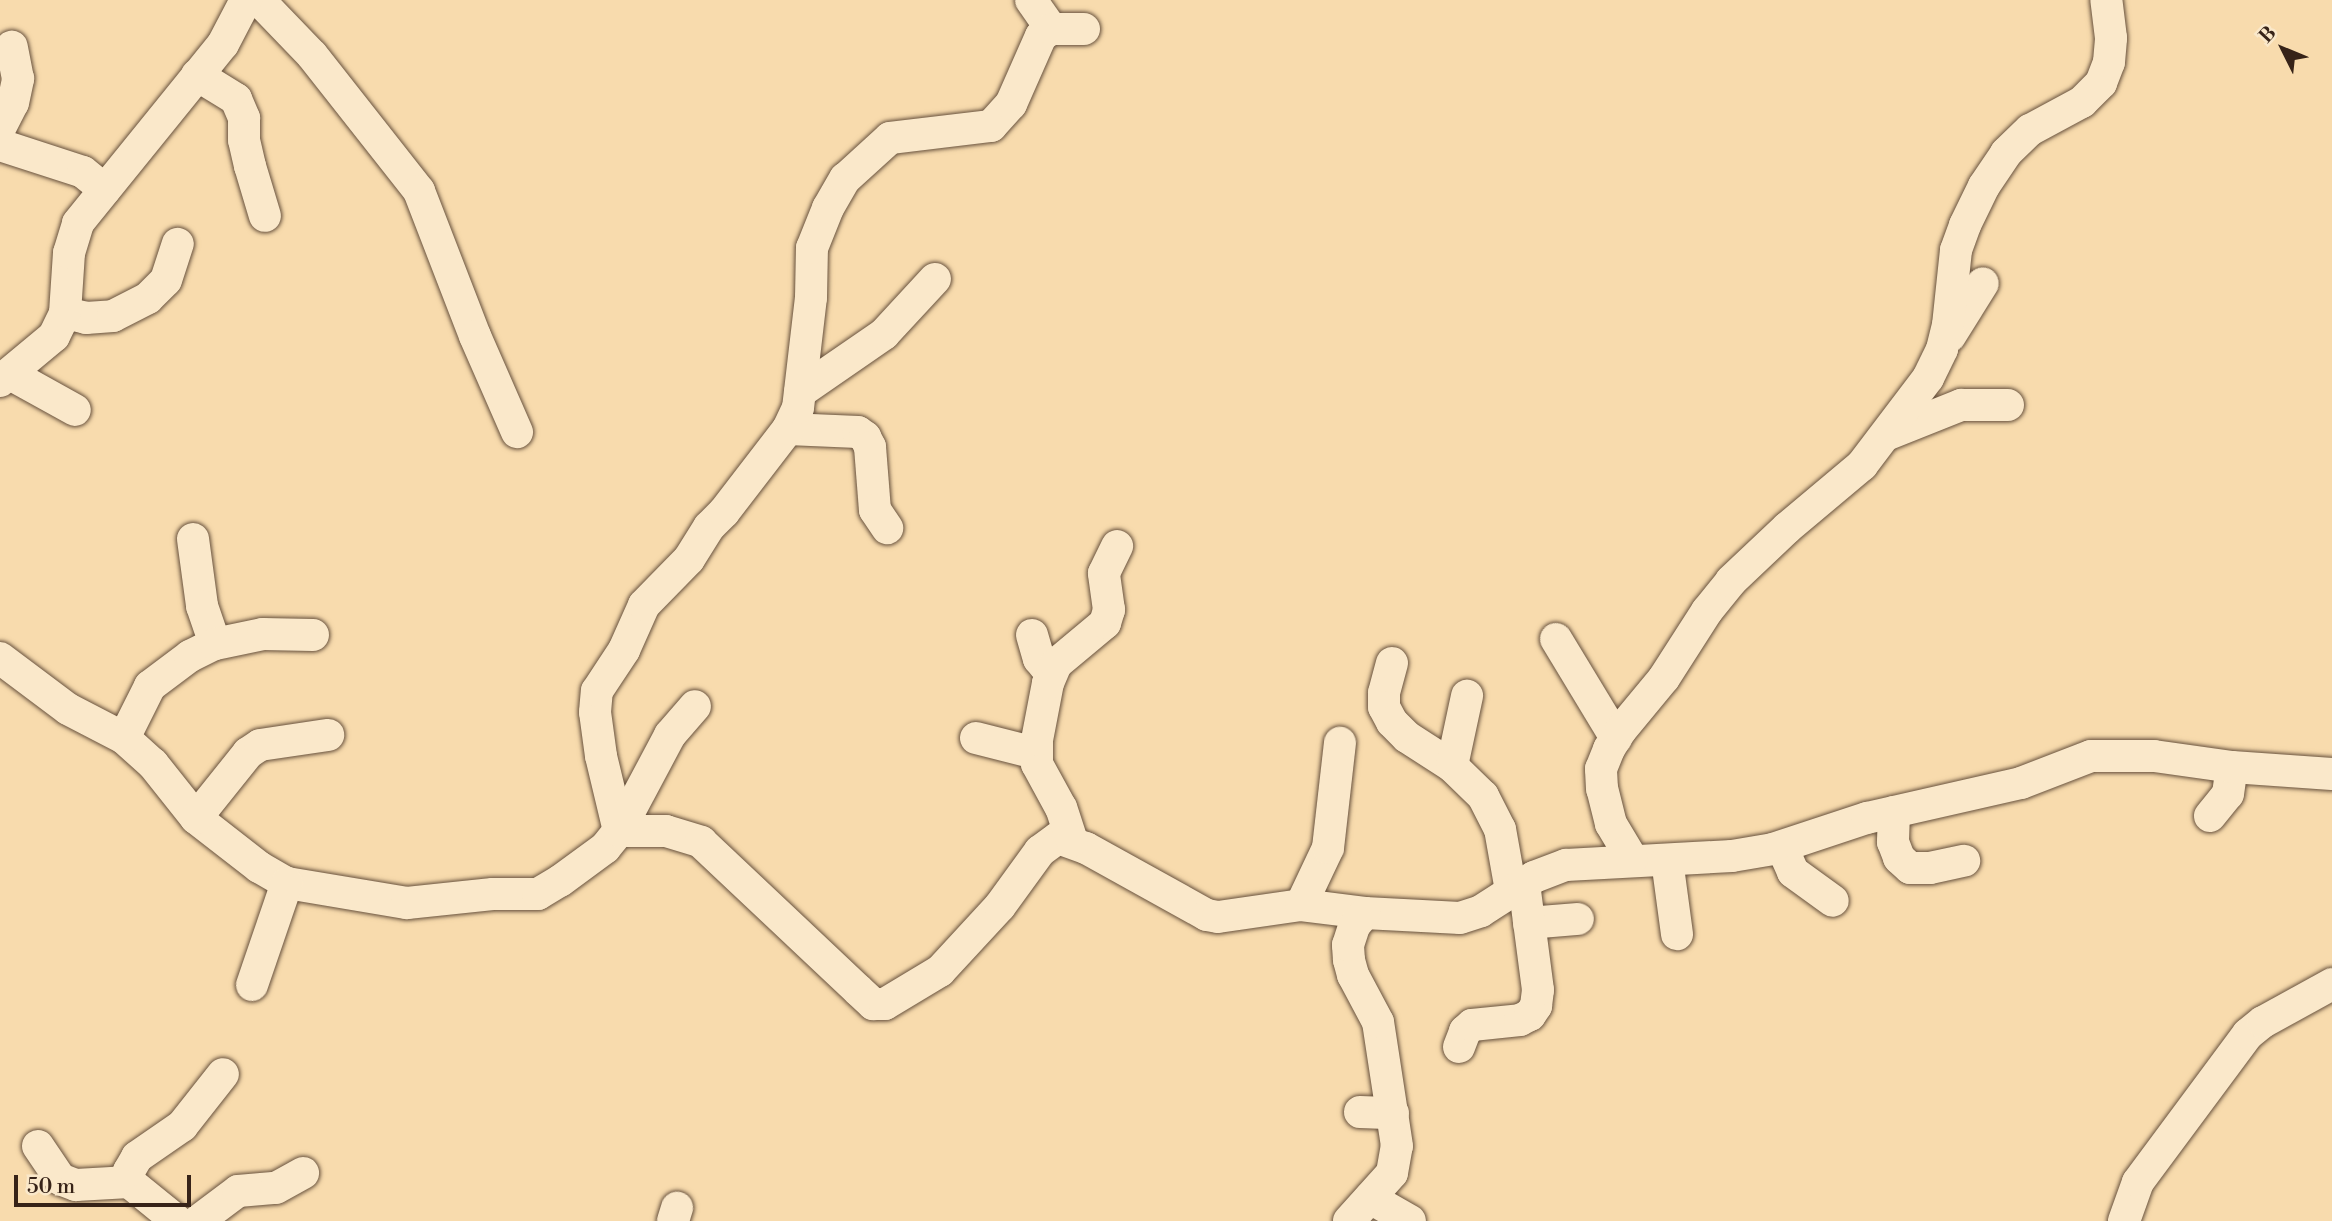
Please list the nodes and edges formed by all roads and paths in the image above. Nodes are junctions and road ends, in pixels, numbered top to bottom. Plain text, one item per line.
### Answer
1 (246, 0) edge
2 (259, 0) edge
3 (1031, 0) edge
4 (2106, 0) edge
5 (1051, 29) junction
6 (1084, 29) dead end
7 (12, 47) dead end
8 (197, 75) junction
9 (0, 128) edge
10 (0, 145) edge
11 (105, 190) junction
12 (265, 216) dead end
13 (178, 244) dead end
14 (935, 279) dead end
15 (1983, 283) dead end
16 (65, 313) junction
17 (1942, 349) junction
18 (5, 377) edge
19 (800, 392) junction
20 (2008, 404) dead end
21 (75, 410) dead end
22 (788, 429) junction
23 (517, 432) dead end
24 (1886, 435) junction
25 (887, 528) dead end
26 (193, 539) dead end
27 (1117, 546) dead end
28 (313, 635) dead end
29 (1032, 635) dead end
30 (1556, 639) dead end
31 (215, 644) junction
32 (0, 657) edge
33 (1392, 663) dead end
34 (1051, 674) junction
35 (1467, 696) dead end
36 (695, 706) dead end
37 (328, 735) dead end
38 (124, 738) junction
39 (976, 738) dead end
40 (1616, 738) junction
41 (1340, 743) dead end
42 (1035, 753) junction
43 (1452, 766) junction
44 (2232, 767) junction
45 (2332, 774) edge
46 (1894, 812) junction
47 (2210, 816) dead end
48 (196, 818) junction
49 (619, 831) junction
50 (1072, 841) junction
51 (1782, 847) junction
52 (1632, 859) junction
53 (1667, 860) junction
54 (1964, 861) dead end
55 (287, 883) junction
56 (1517, 887) junction
57 (1833, 901) dead end
58 (1301, 905) junction
59 (1364, 913) junction
60 (1578, 919) dead end
61 (1530, 923) junction
62 (1677, 934) dead end
63 (252, 985) dead end
64 (2332, 985) edge
65 (1459, 1047) dead end
66 (223, 1074) dead end
67 (1360, 1112) dead end
68 (1393, 1113) junction
69 (38, 1146) dead end
70 (303, 1172) dead end
71 (129, 1181) junction
72 (1370, 1198) junction
73 (177, 1221) edge
74 (198, 1221) edge
75 (1349, 1221) edge
76 (1410, 1221) edge
77 (2124, 1221) edge

1 - 8 street
2 - 23 street
3 - 5 street
4 - 17 street
5 - 6 street
5 - 19 street
7 - 9 street
8 - 11 street
8 - 12 street
10 - 11 street
11 - 16 street
13 - 16 street
14 - 19 street
15 - 17 street
16 - 18 street
17 - 24 street
18 - 21 street
19 - 22 street
20 - 24 street
22 - 25 street
22 - 49 street
24 - 40 street
26 - 31 street
27 - 34 street
28 - 31 street
29 - 34 street
30 - 40 street
31 - 38 street
32 - 38 street
33 - 43 street
34 - 42 street
35 - 43 street
36 - 49 street
37 - 48 street
38 - 48 street
39 - 42 street
40 - 52 street
41 - 58 street
42 - 50 street
43 - 56 street
44 - 45 street
44 - 46 street
44 - 47 street
46 - 51 street
46 - 54 street
48 - 55 street
49 - 50 street
49 - 55 street
50 - 58 street
51 - 53 street
51 - 57 street
52 - 53 street
52 - 56 street
53 - 62 street
55 - 63 street
56 - 59 street
56 - 61 street
58 - 59 street
59 - 68 street
60 - 61 street
61 - 65 street
64 - 77 street
66 - 71 street
67 - 68 street
68 - 72 street
69 - 71 street
70 - 74 street
71 - 73 street
72 - 75 street
72 - 76 street

